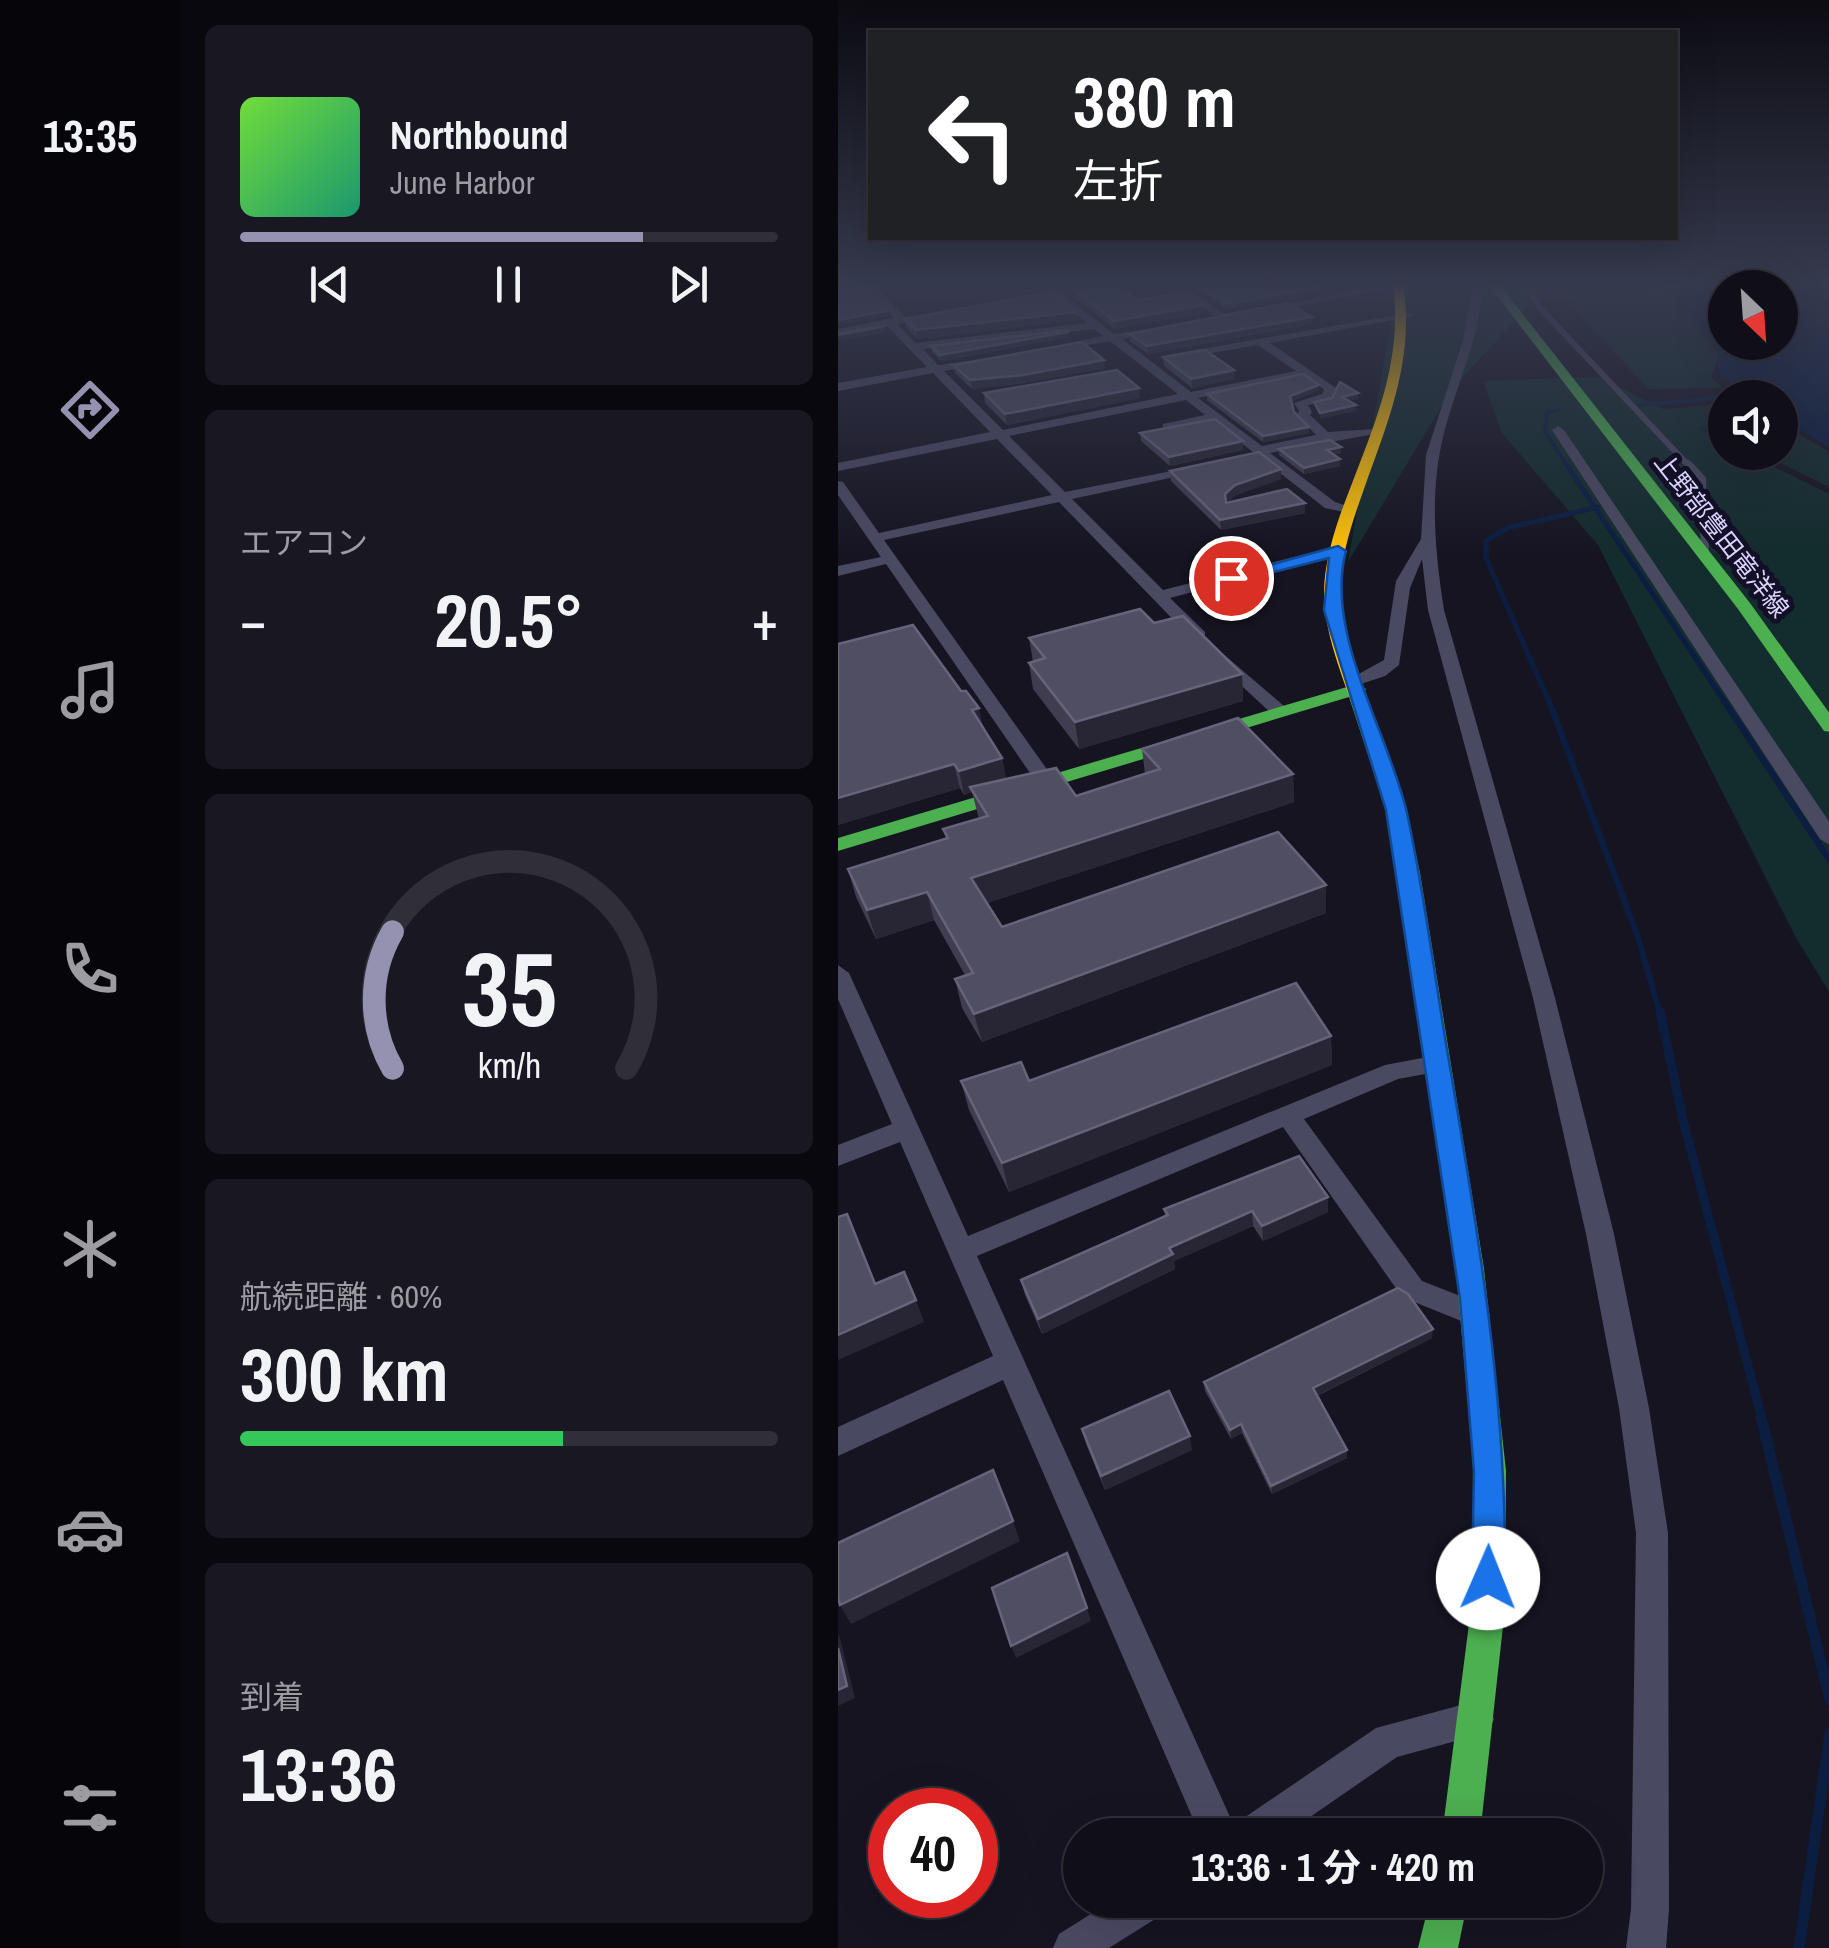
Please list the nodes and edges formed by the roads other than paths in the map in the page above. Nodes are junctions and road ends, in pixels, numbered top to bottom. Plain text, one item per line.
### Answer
1 (905, 375) edge
2 (944, 375) edge
3 (1157, 375) edge
4 (1291, 375) edge
5 (1310, 375) edge
6 (1391, 375) edge
7 (1456, 375) edge
8 (1565, 375) edge
9 (1603, 375) edge
10 (838, 387) edge
11 (1190, 395) junction
12 (1218, 416) junction
13 (1168, 427) edge
14 (1558, 430) dead end
15 (1374, 433) junction
16 (1000, 434) junction
17 (1325, 437) junction
18 (1264, 452) junction
19 (1246, 457) edge
20 (1209, 465) edge
21 (838, 467) edge
22 (838, 485) edge
23 (1062, 497) junction
24 (1349, 511) junction
25 (875, 538) junction
26 (1427, 540) junction
27 (1338, 551) junction
28 (1706, 557) junction
29 (890, 559) junction
30 (838, 571) edge
31 (1159, 596) junction
32 (1356, 685) junction
33 (1278, 710) junction
34 (1830, 727) edge
35 (1046, 782) junction
36 (1830, 839) edge
37 (838, 844) edge
38 (838, 973) edge
39 (1438, 1064) junction
40 (1288, 1115) junction
41 (908, 1129) junction
42 (838, 1156) edge
43 (962, 1251) junction
44 (1476, 1315) junction
45 (1010, 1362) junction
46 (838, 1442) edge
47 (1476, 1719) junction
48 (1212, 1818) edge
49 (1276, 1818) edge
50 (1463, 1818) edge
51 (1121, 1918) edge
52 (1445, 1918) edge
53 (1073, 1948) edge
54 (1438, 1948) edge
55 (1646, 1948) edge

1 - 10 street
2 - 16 street
3 - 11 street
4 - 11 street
5 - 17 street
6 - 15 street
7 - 26 street
8 - 28 street, 上野部豊田竜洋線
9 - 28 lane
11 - 12 street
11 - 16 street
12 - 13 street
12 - 18 street
14 - 36 street
15 - 17 street
15 - 24 street
16 - 21 street
16 - 23 street
17 - 18 street
18 - 19 street
18 - 24 street
20 - 23 street
22 - 25 street
23 - 25 street
23 - 31 street
24 - 27 street
25 - 29 street
26 - 32 street
26 - 55 street
27 - 31 street
27 - 32 street
28 - 34 street, 上野部豊田竜洋線
29 - 30 street
29 - 35 street
31 - 33 street
32 - 33 street
32 - 39 street
33 - 35 street
35 - 37 street
38 - 41 street
39 - 40 street
39 - 44 street
40 - 43 street
40 - 44 street
41 - 42 street
41 - 43 street
43 - 45 street
44 - 47 street
45 - 46 street
45 - 48 street
47 - 49 street
47 - 50 street
51 - 53 street
52 - 54 street

